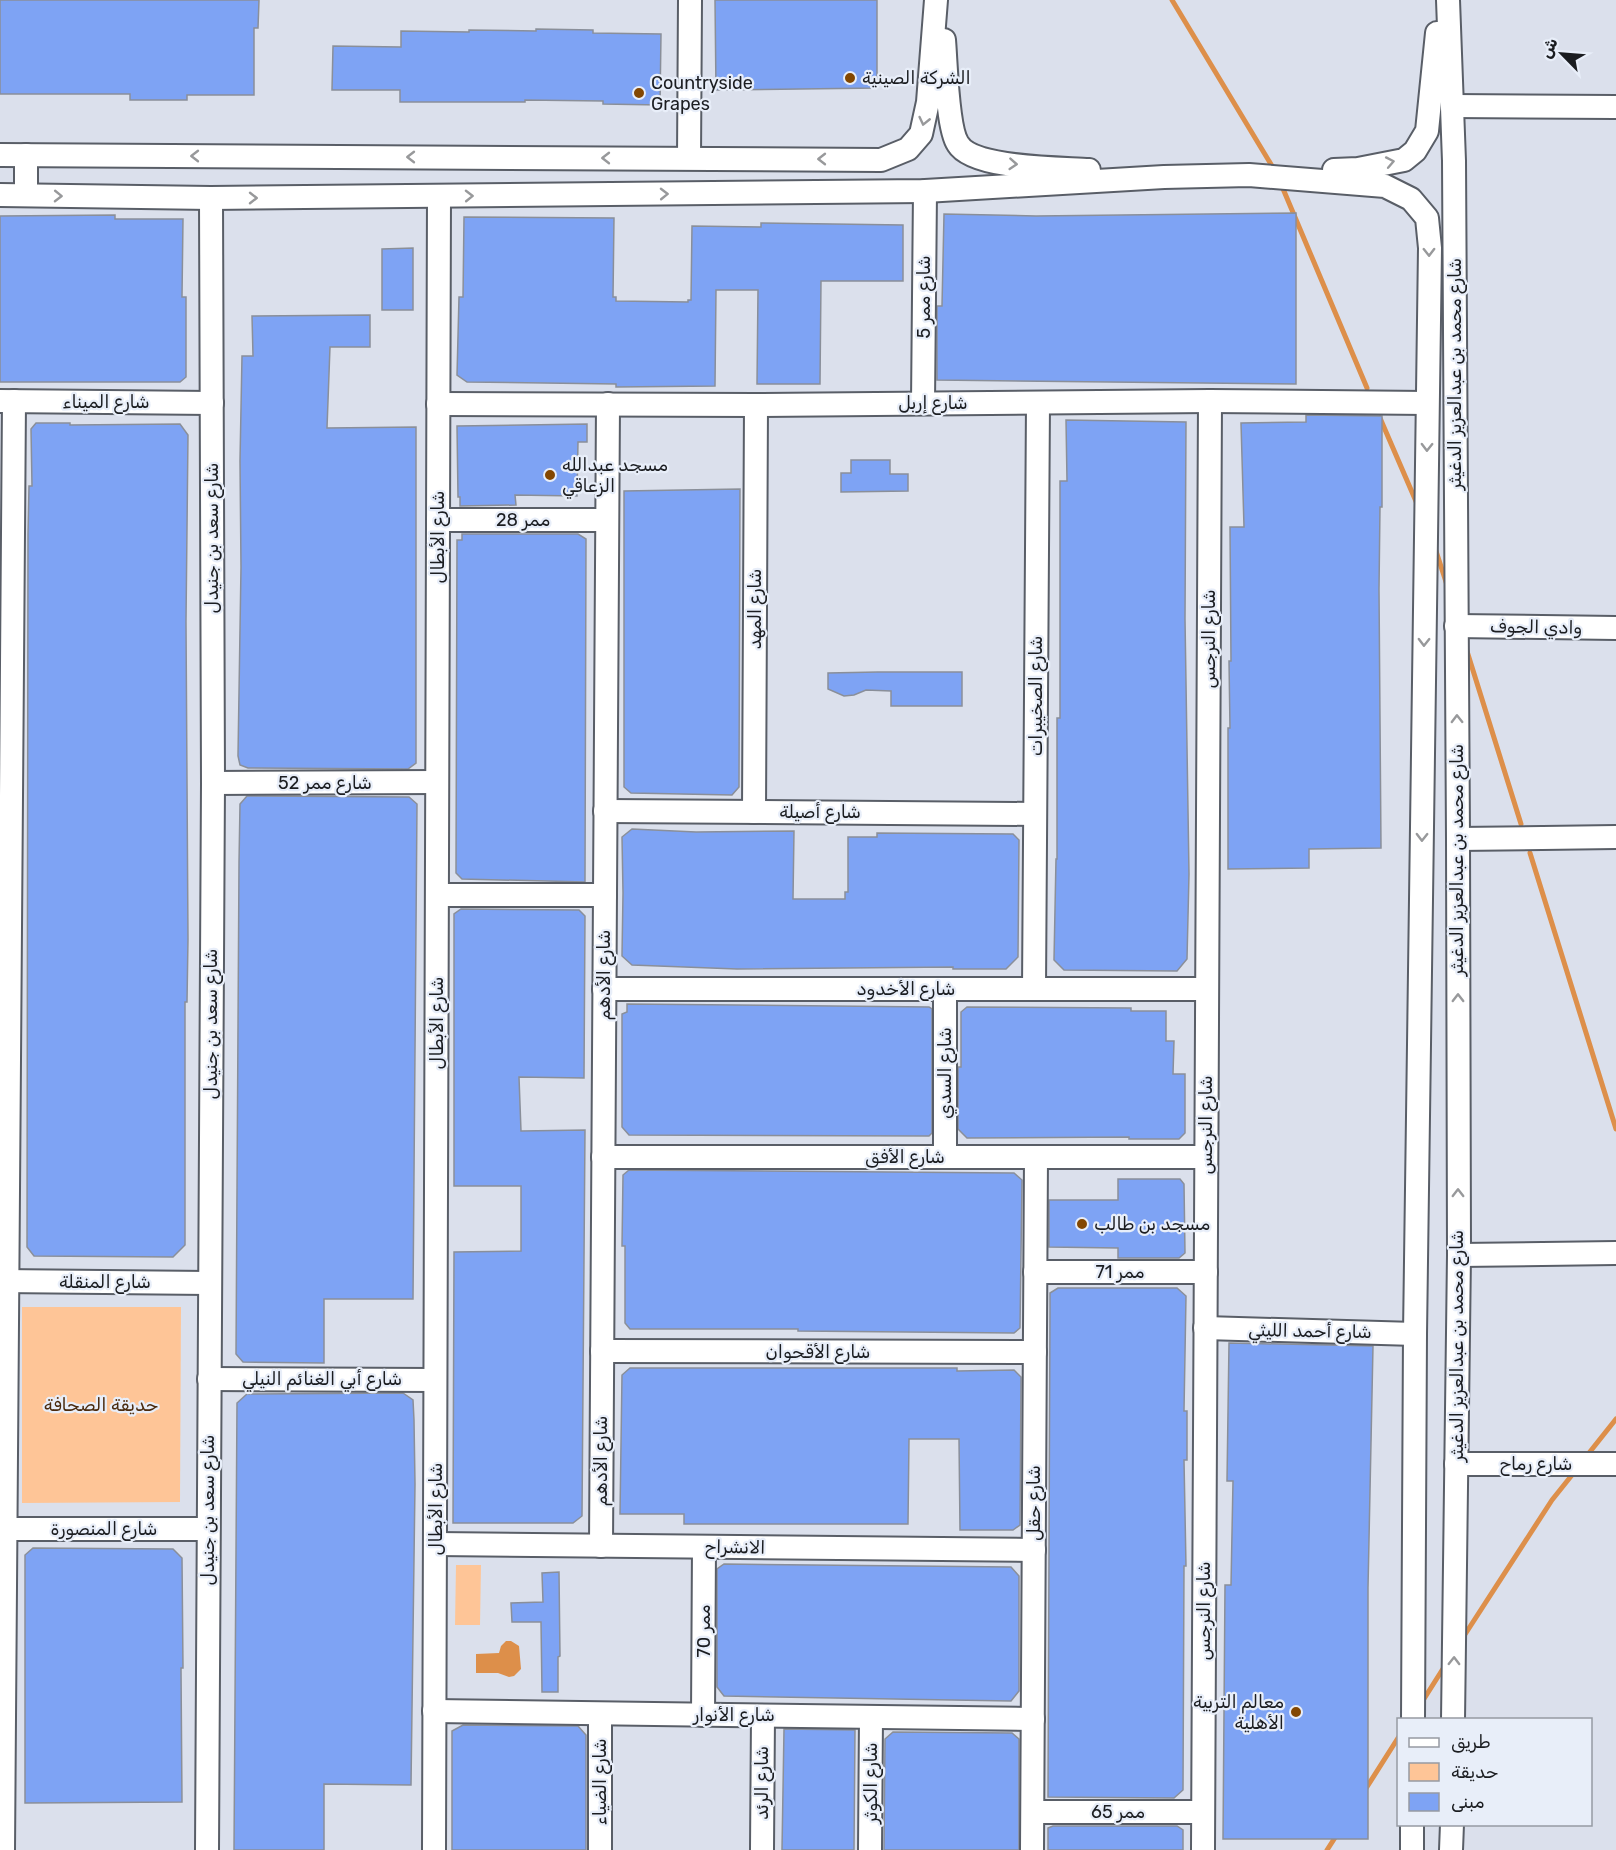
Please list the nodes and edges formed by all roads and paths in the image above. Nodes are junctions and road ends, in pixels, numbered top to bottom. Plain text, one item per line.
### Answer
1 (690, 0) edge
2 (936, 0) edge
3 (942, 0) edge
4 (1439, 0) edge
5 (1448, 0) edge
6 (1452, 106) junction
7 (1616, 107) edge
8 (0, 155) edge
9 (26, 155) junction
10 (689, 158) junction
11 (1249, 175) junction
12 (1164, 177) junction
13 (925, 191) junction
14 (0, 195) edge
15 (26, 195) junction
16 (439, 197) junction
17 (211, 198) junction
18 (7, 401) edge
19 (1210, 401) junction
20 (212, 403) junction
21 (923, 403) junction
22 (1038, 403) junction
23 (1427, 403) junction
24 (438, 404) junction
25 (608, 404) junction
26 (756, 405) junction
27 (438, 520) junction
28 (607, 520) junction
29 (1456, 626) junction
30 (1616, 628) edge
31 (5, 781) edge
32 (437, 782) junction
33 (213, 783) junction
34 (605, 811) junction
35 (754, 812) junction
36 (1035, 814) junction
37 (1616, 837) edge
38 (1458, 839) junction
39 (437, 895) junction
40 (605, 895) junction
41 (604, 989) junction
42 (945, 989) junction
43 (1034, 989) junction
44 (1207, 990) junction
45 (4, 1024) edge
46 (1419, 1070) junction
47 (1458, 1071) junction
48 (603, 1157) junction
49 (945, 1157) junction
50 (1036, 1157) junction
51 (1206, 1157) junction
52 (1616, 1253) edge
53 (1459, 1255) junction
54 (1035, 1272) junction
55 (1206, 1272) junction
56 (3, 1281) edge
57 (209, 1283) junction
58 (1205, 1328) junction
59 (1415, 1334) junction
60 (602, 1352) junction
61 (1035, 1352) junction
62 (209, 1379) junction
63 (435, 1380) junction
64 (1456, 1464) junction
65 (1616, 1464) edge
66 (2, 1529) edge
67 (208, 1529) junction
68 (436, 1544) junction
69 (600, 1546) junction
70 (704, 1547) junction
71 (1034, 1550) junction
72 (434, 1711) junction
73 (600, 1714) junction
74 (703, 1715) junction
75 (763, 1716) junction
76 (871, 1717) junction
77 (1413, 1718) edge
78 (1453, 1718) edge
79 (1033, 1719) junction
80 (1033, 1812) junction
81 (1203, 1812) junction
82 (1412, 1826) edge
83 (1452, 1826) edge
84 (3, 1850) edge
85 (207, 1850) edge
86 (434, 1850) edge
87 (600, 1850) edge
88 (762, 1850) edge
89 (870, 1850) edge
90 (1032, 1850) edge
91 (1203, 1850) edge
92 (1412, 1850) edge
93 (1451, 1850) edge

1 - 10 street
2 -> 10 street
3 -> 12 street
11 -> 4 street
5 - 6 street, شارع محمد بن عبدالعزيز الدغيثر
6 - 7 street
6 - 29 street, شارع محمد بن عبدالعزيز الدغيثر
8 - 9 street
10 -> 9 street
9 - 15 street
11 - 12 street
11 -> 23 street, شارع محمد بن عبدالعزيز الدغيثر
12 - 13 street
16 -> 13 street
13 - 21 street, شارع ممر 5
14 - 15 street
15 -> 17 street
17 -> 16 street
16 - 24 street, شارع الأبطال
17 - 20 street, شارع سعد بن جنيدل
18 - 20 street, شارع الميناء
18 - 31 street
19 - 22 street, شارع إربل
19 - 23 street, شارع إربل
19 - 44 street, شارع النرجس
20 - 33 street, شارع سعد بن جنيدل
21 - 22 street, شارع إربل
21 - 26 street, شارع إربل
22 - 36 street, شارع الصخيبرات
23 -> 46 street, شارع محمد بن عبدالعزيز الدغيثر
24 - 25 street, شارع إربل
24 - 27 street, شارع الأبطال
25 - 26 street, شارع إربل
25 - 28 street, شارع الأدهم
26 - 35 street, شارع المهد
27 - 28 street, ممر 28
27 - 32 street, شارع الأبطال
28 - 34 street, شارع الأدهم
29 - 30 street, وادي الجوف
38 -> 29 street, شارع محمد بن عبدالعزيز الدغيثر
31 - 45 street
32 - 33 street, شارع ممر 52
32 - 39 street, شارع الأبطال
33 - 57 street, شارع سعد بن جنيدل
34 - 35 street, شارع أصيلة
34 - 40 street, شارع الأدهم
35 - 36 street, شارع أصيلة
36 - 43 street, شارع الصخيبرات
37 - 38 street
47 -> 38 street, شارع محمد بن عبدالعزيز الدغيثر
39 - 40 street
39 - 63 street, شارع الأبطال
40 - 41 street, شارع الأدهم
41 - 42 street, شارع الأخدود
41 - 48 street, شارع الأدهم
42 - 43 street, شارع الأخدود
42 - 49 street, شارع السدي
43 - 44 street, شارع الأخدود
44 - 51 street, شارع النرجس
45 - 56 street
46 - 47 street
46 - 59 street, شارع محمد بن عبدالعزيز الدغيثر
53 -> 47 street, شارع محمد بن عبدالعزيز الدغيثر
48 - 49 street, شارع الأفق
48 - 60 street, شارع الأدهم
49 - 50 street, شارع الأفق
50 - 51 street, شارع الأفق
50 - 54 street, شارع حقل
51 - 55 street, شارع النرجس
52 - 53 street
53 - 64 street, شارع محمد بن عبدالعزيز الدغيثر
54 - 55 street, ممر 71
54 - 61 street, شارع حقل
55 - 58 street, شارع النرجس
56 - 57 street, شارع المنقلة
56 - 66 street
57 - 62 street, شارع سعد بن جنيدل
58 - 59 street, شارع أحمد الليثي
58 - 81 street, شارع النرجس
59 - 77 street, شارع محمد بن عبدالعزيز الدغيثر
60 - 61 street, شارع الأقحوان
60 - 69 street, شارع الأدهم
61 - 71 street, شارع حقل
62 - 63 street, شارع أبي الغنائم النيلي
62 - 67 street, شارع سعد بن جنيدل
63 - 68 street, شارع الأبطال
64 - 65 street, شارع رماح
78 -> 64 street, شارع محمد بن عبدالعزيز الدغيثر
66 - 67 street, شارع المنصورة
66 - 84 street
67 - 85 street, شارع سعد بن جنيدل
68 - 69 street, الانشراح
68 - 72 street, شارع الأبطال
69 - 70 street, الانشراح
70 - 71 street, الانشراح
70 - 74 street, ممر 70
71 - 79 street, شارع حقل
72 - 73 street, شارع الأنوار
72 - 86 street, شارع الأبطال
73 - 74 street, شارع الأنوار
73 - 87 street, شارع الضياء
74 - 75 street, شارع الأنوار
75 - 76 street, شارع الأنوار
75 - 88 street, شارع الرئد
76 - 79 street, شارع الأنوار
76 - 89 street, شارع الكوثر
79 - 80 street, شارع حقل
80 - 81 street, ممر 65
80 - 90 street, شارع حقل
81 - 91 street, شارع النرجس
82 - 92 street
83 - 93 street

